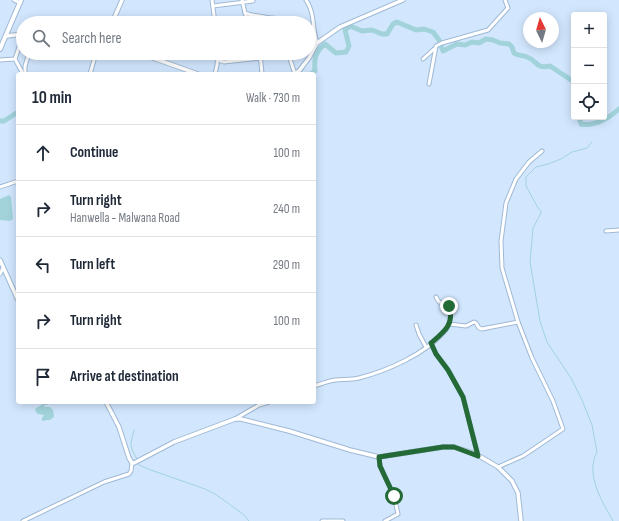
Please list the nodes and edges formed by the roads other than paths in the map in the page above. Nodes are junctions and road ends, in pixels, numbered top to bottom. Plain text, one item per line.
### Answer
1 (14, 0) edge
2 (122, 0) edge
3 (212, 0) edge
4 (306, 0) edge
5 (403, 0) edge
6 (506, 0) edge
7 (20, 1) edge
8 (242, 1) edge
9 (253, 2) dead end
10 (213, 6) junction
11 (245, 13) junction
12 (115, 16) edge
13 (214, 16) edge
14 (246, 16) edge
15 (252, 16) edge
16 (252, 16) edge
17 (264, 16) edge
18 (312, 16) edge
19 (16, 35) edge
20 (7, 36) junction
21 (317, 42) edge
22 (437, 46) junction
23 (0, 50) edge
24 (16, 56) edge
25 (15, 59) junction
26 (423, 59) dead end
27 (0, 60) edge
28 (27, 60) edge
29 (94, 60) edge
30 (159, 60) edge
31 (218, 60) joint
32 (242, 60) edge
33 (260, 60) edge
34 (290, 60) edge
35 (307, 60) edge
36 (23, 72) edge
37 (24, 72) edge
38 (91, 72) edge
39 (192, 72) edge
40 (215, 72) edge
41 (262, 72) edge
42 (293, 72) edge
43 (297, 72) edge
44 (429, 84) dead end
45 (542, 151) dead end
46 (16, 181) edge
47 (0, 187) edge
48 (619, 230) edge
49 (606, 231) dead end
50 (0, 260) edge
51 (2, 268) edge
52 (0, 274) edge
53 (16, 290) edge
54 (436, 297) dead end
55 (518, 322) junction
56 (449, 324) junction
57 (416, 325) dead end
58 (431, 343) junction
59 (426, 347) junction
60 (316, 385) edge
61 (107, 404) edge
62 (263, 404) edge
63 (235, 419) junction
64 (478, 456) junction
65 (379, 457) junction
66 (136, 462) junction
67 (498, 467) junction
68 (23, 521) edge
69 (322, 521) edge
70 (343, 521) edge
71 (385, 521) edge
72 (521, 521) edge

1 - 7 street
2 - 12 street
3 - 10 street
4 - 18 street
5 - 21 street
6 - 22 street
7 - 20 main road
8 - 9 street
8 - 10 street
8 - 11 street
10 - 13 street
11 - 14 street
11 - 15 street
16 - 17 street
19 - 20 street
20 - 23 main road
22 - 26 street
22 - 44 street
24 - 25 street
25 - 27 street
25 - 36 street
28 - 37 street
29 - 38 street
30 - 39 street
31 - 32 street
31 - 40 street
33 - 41 street
34 - 42 street
35 - 43 street
45 - 55 street
46 - 47 street
48 - 49 street
50 - 51 street
51 - 52 street
51 - 53 street
54 - 56 street
55 - 56 street
55 - 67 street
56 - 58 street
57 - 59 street
58 - 59 street
58 - 64 street
59 - 60 street
61 - 66 street
62 - 63 street
63 - 65 street
63 - 66 street
64 - 65 street
64 - 67 street
65 - 71 street
66 - 68 street
67 - 72 street
69 - 70 street

